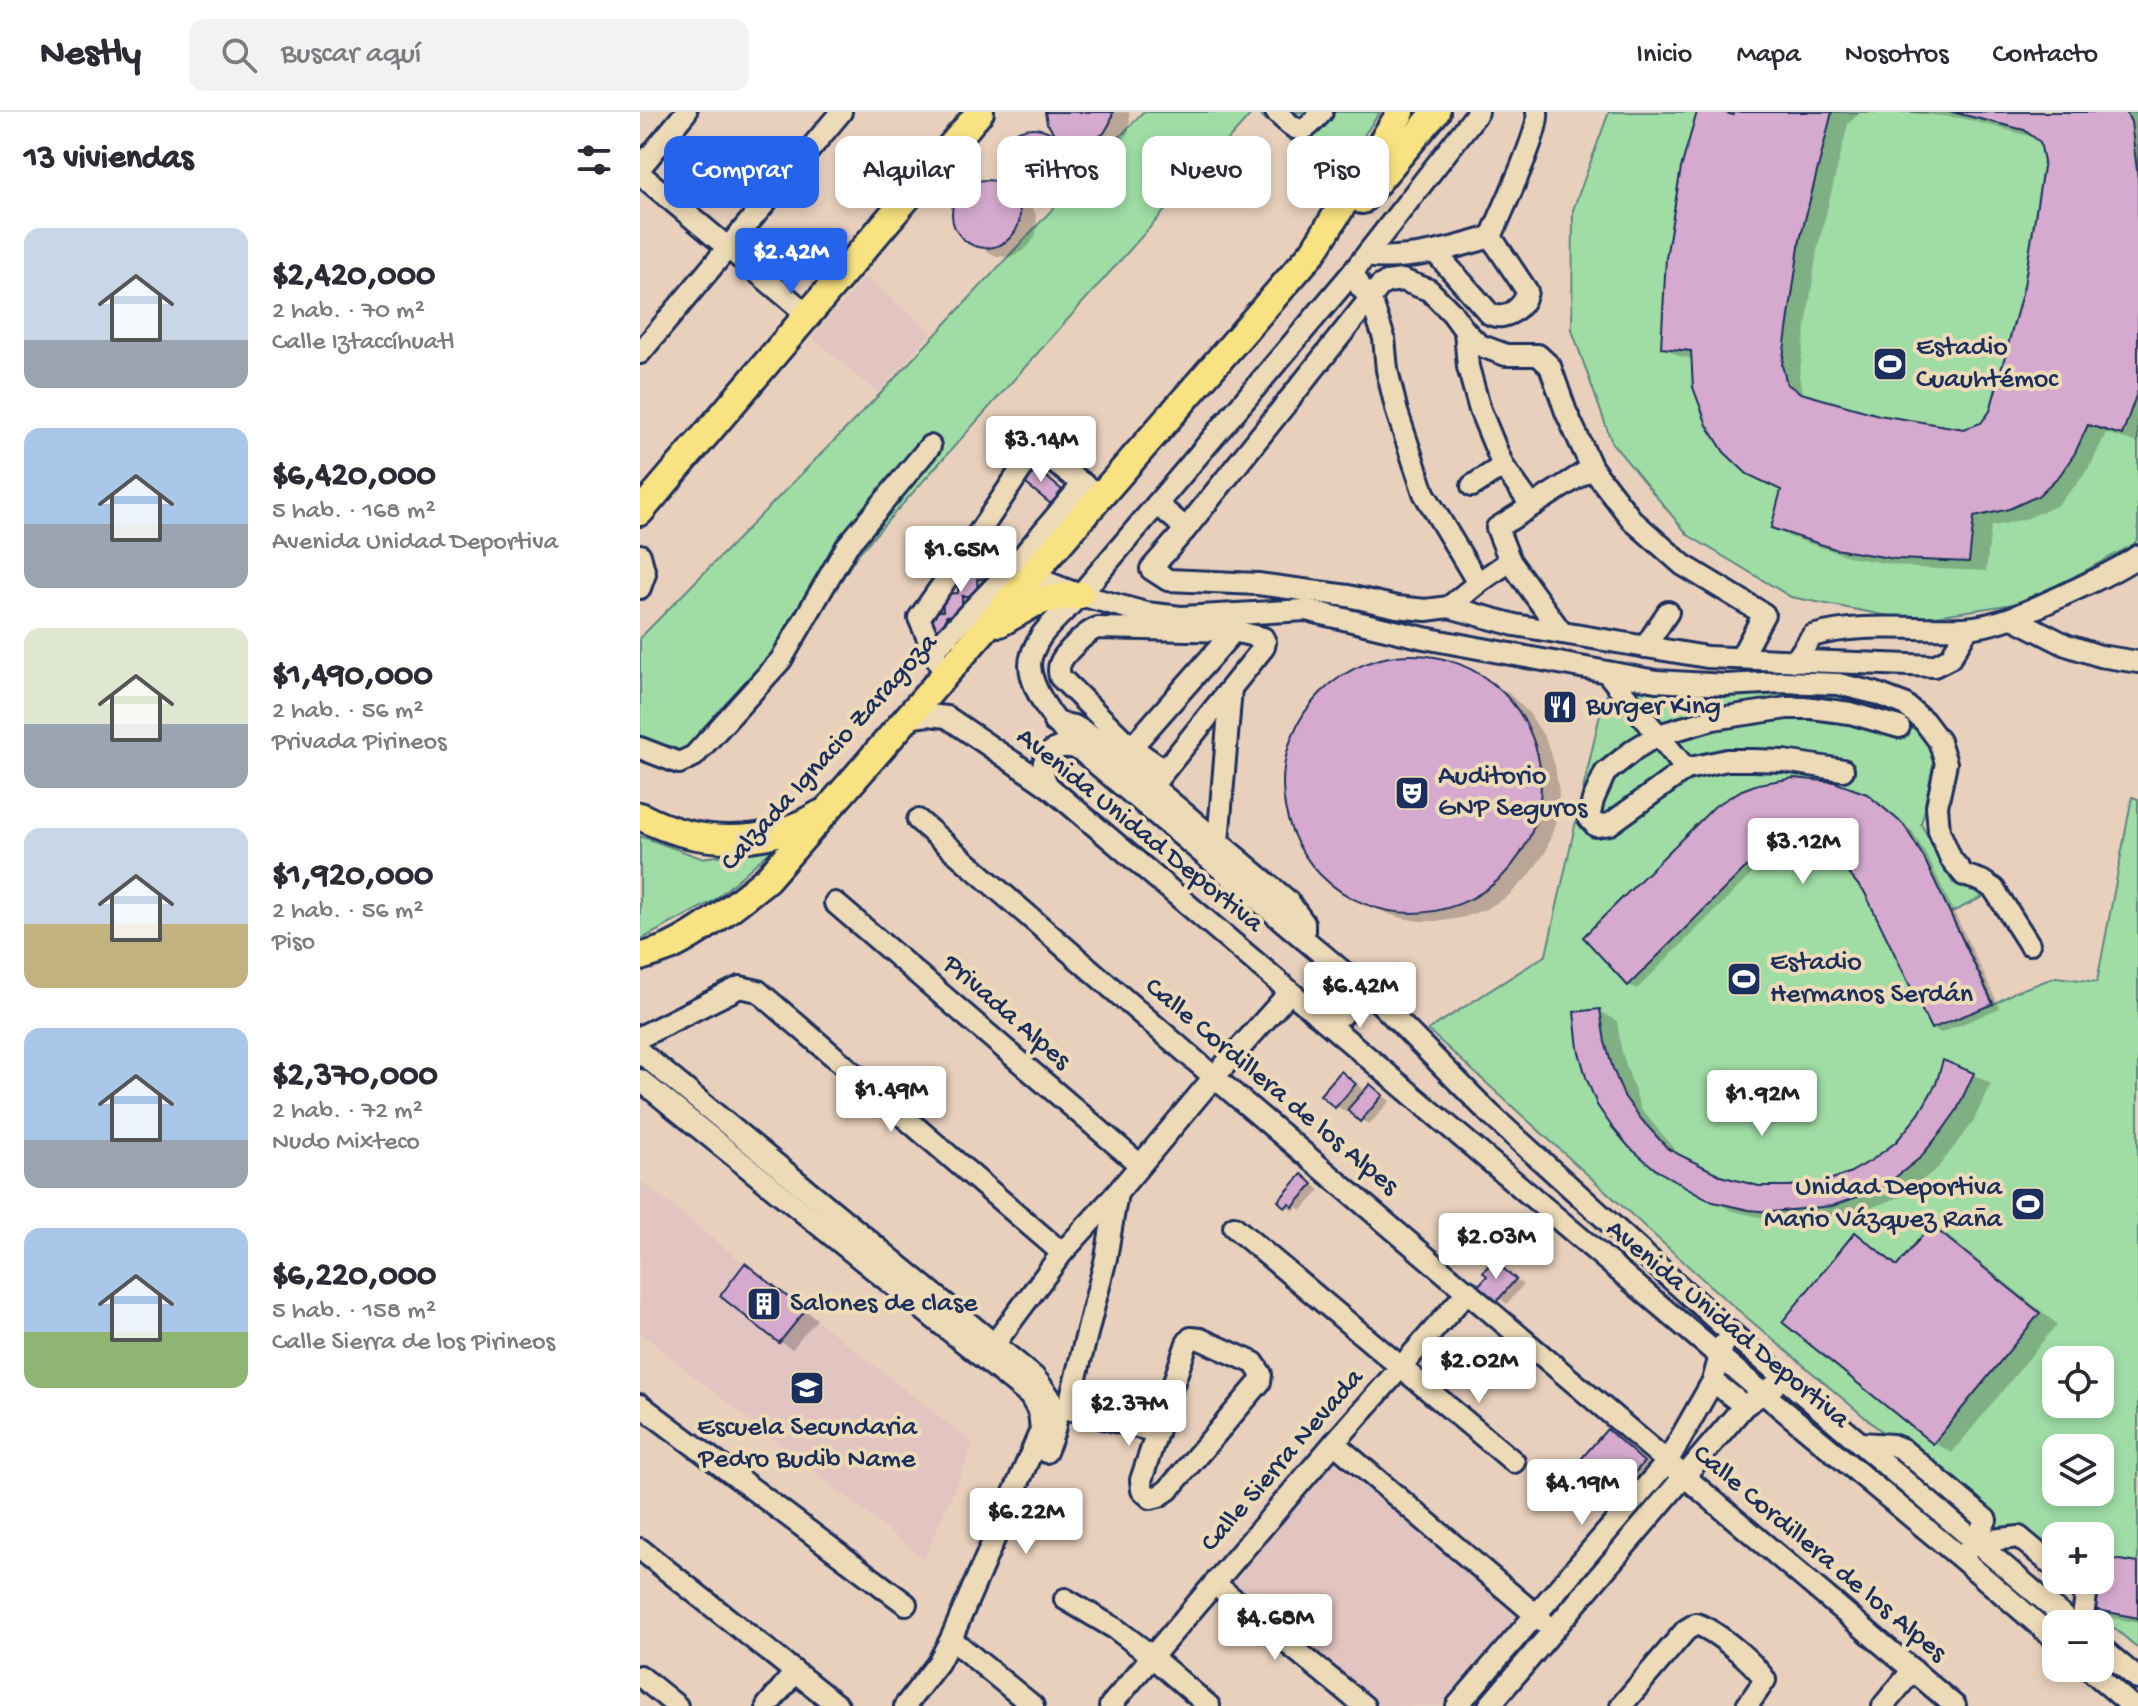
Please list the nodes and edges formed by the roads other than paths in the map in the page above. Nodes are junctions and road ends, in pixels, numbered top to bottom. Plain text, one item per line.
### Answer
1 (686, 112) edge
2 (841, 112) edge
3 (980, 112) edge
4 (1322, 112) edge
5 (1436, 112) edge
6 (1478, 112) edge
7 (1537, 112) edge
8 (1278, 113) edge
9 (1397, 120) edge
10 (640, 171) edge
11 (1491, 237) junction
12 (729, 248) junction
13 (1313, 252) junction
14 (1435, 252) junction
15 (1359, 264) junction
16 (1370, 297) junction
17 (1318, 314) junction
18 (808, 315) junction
19 (1465, 331) junction
20 (1339, 337) junction
21 (640, 353) edge
22 (1271, 369) junction
23 (1299, 387) junction
24 (1216, 435) junction
25 (930, 446) dead end
26 (1245, 454) junction
27 (1190, 465) junction
28 (1503, 466) junction
29 (1592, 468) junction
30 (1472, 486) dead end
31 (1216, 490) junction
32 (1092, 491) junction
33 (1157, 504) junction
34 (1531, 505) junction
35 (640, 512) edge
36 (1185, 530) junction
37 (978, 534) junction
38 (1125, 542) junction
39 (640, 555) edge
40 (2138, 556) edge
41 (1510, 561) junction
42 (1151, 569) junction
43 (1036, 580) junction
44 (1478, 583) junction
45 (640, 588) edge
46 (1080, 595) junction
47 (1449, 607) junction
48 (1668, 612) dead end
49 (2013, 618) junction
50 (1968, 628) junction
51 (1234, 631) junction
52 (1562, 633) junction
53 (1042, 634) junction
54 (1645, 647) junction
55 (1741, 657) junction
56 (1795, 661) junction
57 (2138, 662) edge
58 (938, 663) junction
59 (1607, 673) junction
60 (1231, 689) junction
61 (906, 718) junction
62 (1054, 722) junction
63 (1899, 727) dead end
64 (1658, 735) junction
65 (640, 748) edge
66 (1080, 750) junction
67 (1126, 753) junction
68 (1686, 769) junction
69 (1843, 770) dead end
70 (1158, 778) junction
71 (1048, 786) junction
72 (833, 806) junction
73 (640, 816) edge
74 (918, 820) dead end
75 (1218, 842) junction
76 (835, 903) dead end
77 (1304, 939) junction
78 (2029, 944) dead end
79 (640, 957) edge
80 (1355, 982) junction
81 (1290, 992) junction
82 (1315, 1013) junction
83 (640, 1037) edge
84 (640, 1052) edge
85 (1214, 1077) junction
86 (640, 1080) edge
87 (1140, 1165) junction
88 (1117, 1193) junction
89 (1234, 1227) dead end
90 (1062, 1253) junction
91 (1468, 1291) junction
92 (1723, 1326) junction
93 (995, 1343) junction
94 (1720, 1356) junction
95 (1400, 1368) junction
96 (1713, 1381) junction
97 (1789, 1381) junction
98 (1763, 1393) junction
99 (640, 1405) edge
100 (1744, 1406) junction
101 (1055, 1411) junction
102 (1157, 1432) junction
103 (1334, 1443) junction
104 (1514, 1462) dead end
105 (1675, 1469) junction
106 (640, 1549) edge
107 (1968, 1550) junction
108 (2042, 1556) edge
109 (1215, 1584) junction
110 (1065, 1599) dead end
111 (906, 1604) dead end
112 (2052, 1610) edge
113 (1535, 1615) junction
114 (2042, 1626) edge
115 (1552, 1630) junction
116 (949, 1650) junction
117 (1152, 1658) junction
118 (2114, 1659) edge
119 (1913, 1670) junction
120 (795, 1672) junction
121 (640, 1676) edge
122 (2138, 1679) edge
123 (1478, 1681) junction
124 (2104, 1682) edge
125 (2138, 1698) edge
126 (1496, 1703) edge
127 (677, 1706) edge
128 (767, 1706) edge
129 (838, 1706) edge
130 (905, 1706) edge
131 (1011, 1706) edge
132 (1033, 1706) edge
133 (1110, 1706) edge
134 (1209, 1706) edge
135 (1364, 1706) edge
136 (1457, 1706) edge
137 (1621, 1706) edge
138 (1747, 1706) edge
139 (1883, 1706) edge
140 (1955, 1706) edge
141 (2132, 1706) edge

1 - 10 street
2 - 12 street
3 - 18 main road
4 - 8 street
5 - 13 main road
6 - 15 street, Avenida Unidad Deportiva
7 - 11 street
9 - 13 main road
10 - 12 street
11 - 14 street
11 - 14 street
12 - 18 street
12 - 21 street
13 - 32 main road
14 - 15 street
15 - 16 street
15 - 17 street, Avenida Unidad Deportiva
16 - 19 street
16 - 20 street
16 - 44 street
17 - 20 street
17 - 22 street, Avenida Unidad Deportiva
18 - 35 main road
19 - 28 street
19 - 29 street
20 - 23 street
22 - 23 street
22 - 24 street, Avenida Unidad Deportiva
23 - 26 street
24 - 26 street
24 - 27 street, Avenida Unidad Deportiva
25 - 65 street
26 - 31 street
27 - 31 street
27 - 33 street, Avenida Unidad Deportiva
28 - 30 street
28 - 34 street
29 - 34 street
29 - 55 street
31 - 36 street
32 - 37 street
32 - 43 street
32 - 43 main road
33 - 36 street
33 - 38 street, Avenida Unidad Deportiva
34 - 41 street
36 - 42 street
37 - 43 street
37 - 58 street
38 - 42 street
38 - 46 street, Avenida Unidad Deportiva
39 - 45 street
40 - 49 street
41 - 44 street
41 - 52 street
42 - 47 street
43 - 46 main road
43 - 53 street, Avenida Unidad Deportiva
43 - 58 street
43 - 58 main road, Calzada Ignacio Zaragoza
44 - 47 street
46 - 53 street, Avenida Unidad Deportiva
46 - 59 street
47 - 52 street
48 - 54 street
49 - 50 street
49 - 57 street
50 - 56 street
50 - 56 street
51 - 60 street
51 - 67 street
51 - 67 street
52 - 54 street
53 - 62 street, Avenida Unidad Deportiva
54 - 55 street
55 - 56 street
58 - 61 main road, Calzada Ignacio Zaragoza
59 - 64 street
59 - 78 street
60 - 70 street
60 - 75 street
61 - 71 street, Avenida Unidad Deportiva
61 - 72 main road, Calzada Ignacio Zaragoza
62 - 66 street, Avenida Unidad Deportiva
62 - 67 street
63 - 64 street
64 - 68 street
64 - 68 street
66 - 71 street
66 - 77 street, Avenida Unidad Deportiva
67 - 70 street
68 - 69 street
70 - 75 street
71 - 81 street, Avenida Unidad Deportiva
72 - 73 main road
72 - 79 main road, Calzada Ignacio Zaragoza
74 - 85 street, Calle Cordillera de los Alpes
75 - 77 street
76 - 87 street, Privada Alpes
77 - 80 street, Avenida Unidad Deportiva
80 - 82 street
80 - 92 street, Avenida Unidad Deportiva
81 - 82 street, Avenida Unidad Deportiva
81 - 85 street
82 - 94 street, Avenida Unidad Deportiva
83 - 90 street
84 - 93 street
85 - 87 street
85 - 91 street, Calle Cordillera de los Alpes
86 - 101 street
87 - 88 street
88 - 90 street
88 - 101 street
89 - 95 street
90 - 93 street
91 - 95 street, Calle Sierra Nevada
91 - 105 street, Calle Cordillera de los Alpes
92 - 94 street
92 - 97 street, Avenida Unidad Deportiva
93 - 101 street
94 - 96 street
94 - 98 street, Avenida Unidad Deportiva
95 - 103 street, Calle Sierra Nevada
95 - 104 street
96 - 100 street
96 - 105 street
97 - 98 street
97 - 107 street, Avenida Unidad Deportiva
98 - 100 street
98 - 107 street, Avenida Unidad Deportiva
99 - 111 street
100 - 105 street
101 - 102 street
101 - 116 street
102 - 102 street
103 - 109 street, Calle Sierra Nevada
103 - 113 street
105 - 113 street
105 - 115 street
105 - 119 street, Calle Cordillera de los Alpes
106 - 120 street
107 - 108 street
107 - 112 street, Avenida Unidad Deportiva
107 - 114 street, Avenida Unidad Deportiva
109 - 117 street, Calle Sierra Nevada
109 - 135 street
110 - 117 street
113 - 115 street
113 - 123 street
115 - 126 street
116 - 130 street
116 - 131 street
116 - 132 street
117 - 133 street, Calle Sierra Nevada
117 - 134 street
118 - 122 street
119 - 139 street
119 - 140 street, Calle Cordillera de los Alpes
120 - 128 street
120 - 129 street
121 - 127 street
123 - 126 street
123 - 136 street
124 - 141 street
125 - 141 street
137 - 138 street

